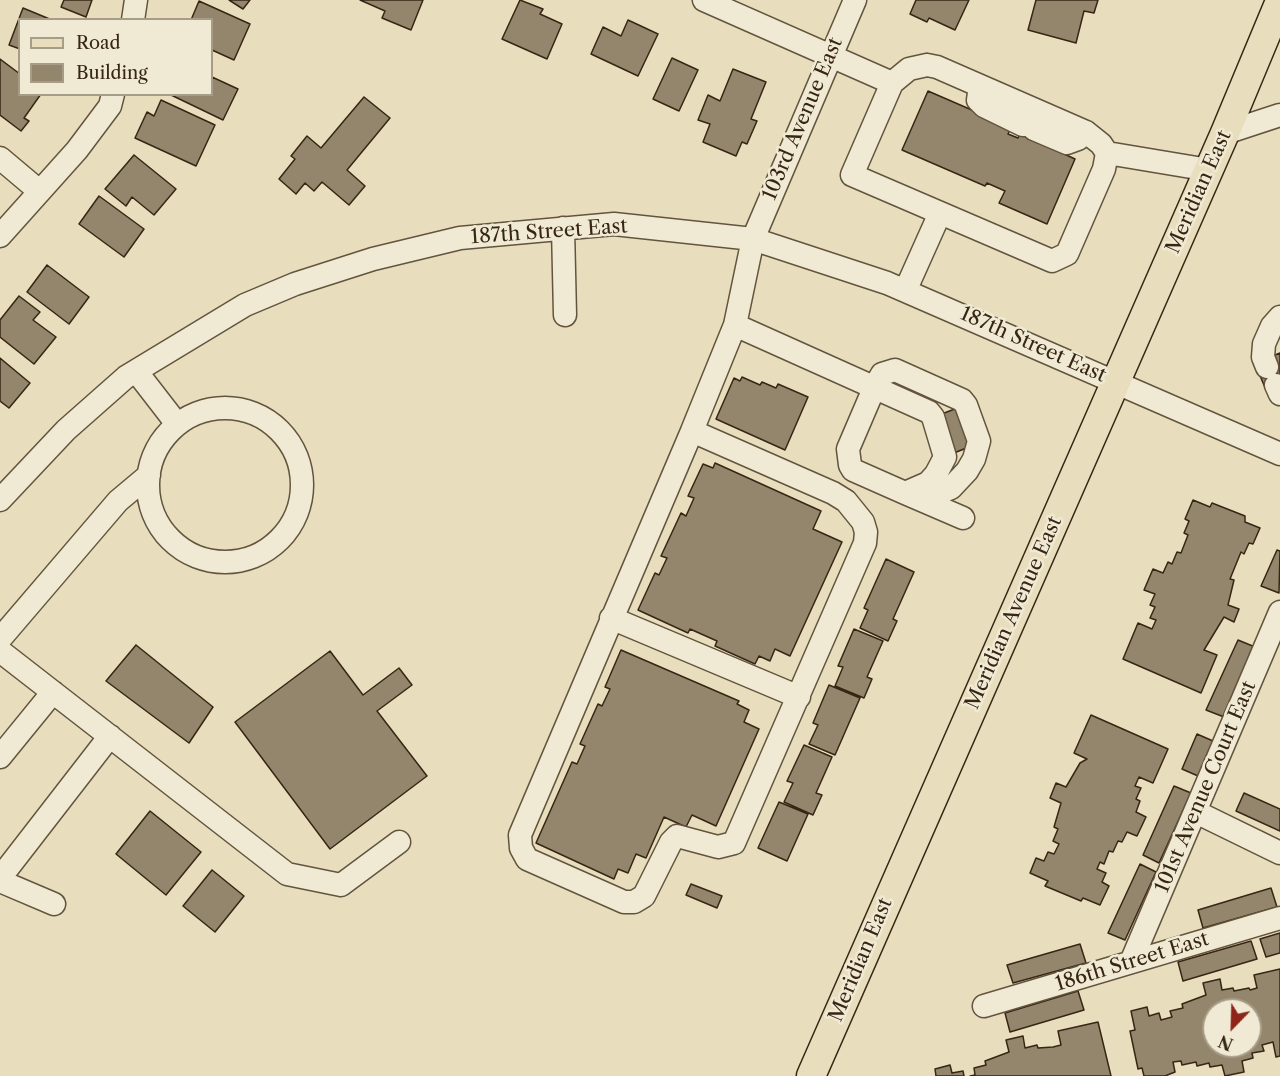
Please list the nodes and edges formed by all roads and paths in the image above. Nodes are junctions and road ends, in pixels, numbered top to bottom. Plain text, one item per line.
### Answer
1 (136, 0) edge
2 (704, 0) edge
3 (855, 0) edge
4 (1280, 1) edge
5 (133, 18) edge
6 (829, 55) junction
7 (892, 82) junction
8 (980, 86) junction
9 (112, 96) edge
10 (1280, 115) edge
11 (1086, 132) junction
12 (1225, 133) junction
13 (1107, 153) junction
14 (0, 158) edge
15 (1209, 170) junction
16 (38, 190) junction
17 (940, 213) junction
18 (563, 228) junction
19 (0, 236) edge
20 (753, 239) junction
21 (906, 290) junction
22 (565, 315) dead end
23 (1280, 317) edge
24 (735, 324) junction
25 (136, 371) junction
26 (1116, 382) junction
27 (1274, 382) edge
28 (875, 386) junction
29 (177, 424) junction
30 (692, 431) junction
31 (1280, 454) edge
32 (149, 475) junction
33 (905, 493) junction
34 (0, 500) edge
35 (963, 518) dead end
36 (1280, 612) edge
37 (611, 618) junction
38 (0, 639) edge
39 (0, 651) edge
40 (53, 692) junction
41 (799, 697) junction
42 (110, 736) junction
43 (0, 757) edge
44 (1196, 812) junction
45 (399, 842) dead end
46 (911, 845) joint
47 (1280, 853) edge
48 (0, 879) edge
49 (54, 904) dead end
50 (1280, 918) edge
51 (1131, 962) junction
52 (984, 1006) dead end
53 (811, 1076) edge

1 - 5 street
2 - 6 street
3 - 6 street, 103rd Avenue East
4 - 12 main road, Meridian East
6 - 7 street
6 - 20 street, 103rd Avenue East
7 - 8 street
7 - 17 street
8 - 11 street
8 - 11 street
9 - 16 street
10 - 12 street
11 - 13 street
12 - 15 main road, Meridian East
13 - 15 street
13 - 17 street
14 - 16 street
15 - 26 main road, Meridian East
16 - 19 street
17 - 21 street
18 - 20 street, 187th Street East
18 - 22 street
18 - 25 street, 187th Street East
20 - 21 street, 187th Street East
20 - 24 street, 103rd Avenue East
21 - 26 street, 187th Street East
23 - 27 street
24 - 28 street
24 - 30 street, 103rd Avenue East
25 - 29 street
25 - 34 street, 187th Street East
26 - 31 street, 187th Street East
26 - 46 main road, Meridian Avenue East
28 - 33 street
28 - 33 street
28 - 33 street
29 - 32 street
29 - 32 street
30 - 37 street, 103rd Avenue East
30 - 41 street
32 - 38 street
33 - 35 street
36 - 44 street, 101st Avenue Court East
37 - 41 street
37 - 41 street, 103rd Avenue East
39 - 40 street
40 - 42 street
40 - 43 street
42 - 45 street
42 - 48 street
44 - 47 street
44 - 51 street, 101st Avenue Court East
46 - 53 main road, Meridian East
48 - 49 street
50 - 51 street, 186th Street East
51 - 52 street, 186th Street East

